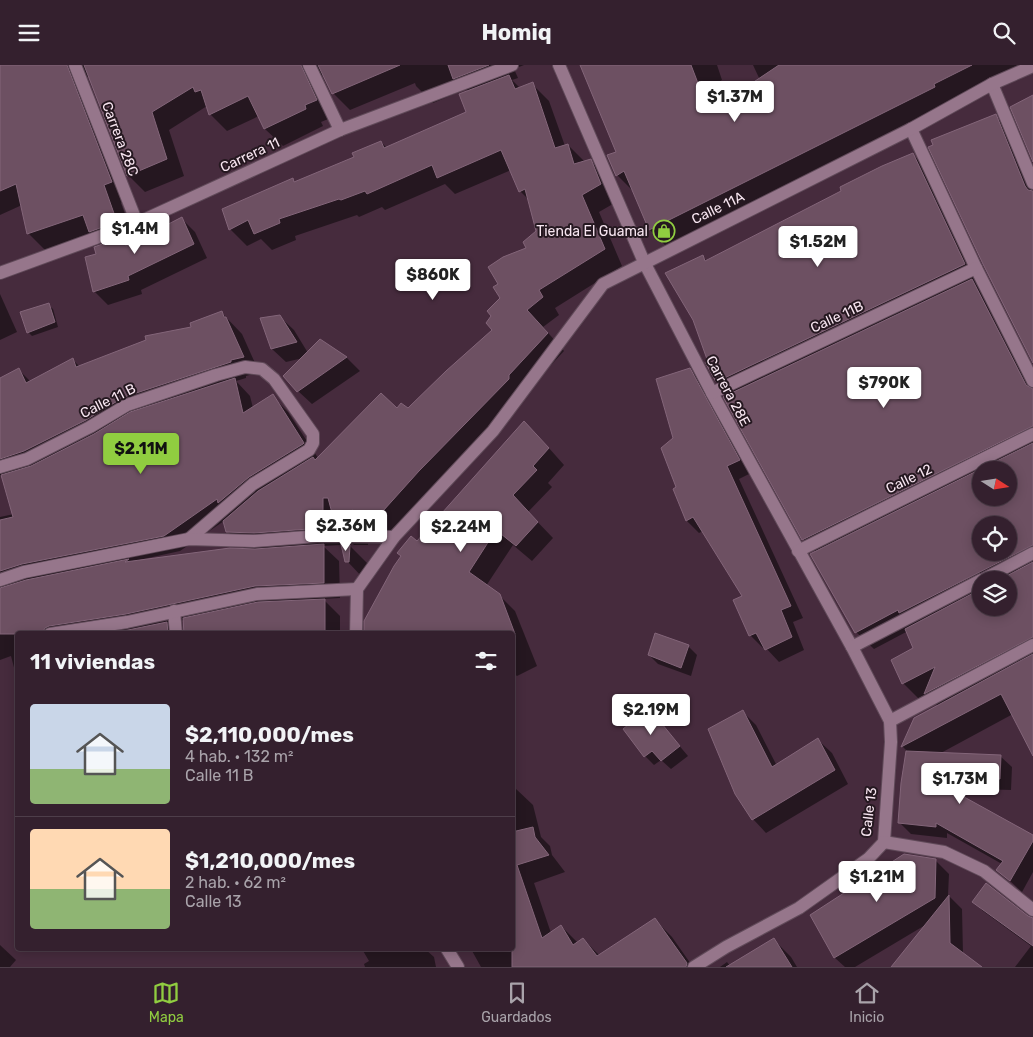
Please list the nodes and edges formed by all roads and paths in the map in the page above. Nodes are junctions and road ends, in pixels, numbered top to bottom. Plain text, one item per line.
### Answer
1 (75, 65) edge
2 (309, 65) edge
3 (512, 65) edge
4 (559, 65) edge
5 (1033, 65) edge
6 (992, 84) junction
7 (911, 129) junction
8 (340, 130) junction
9 (1033, 183) edge
10 (137, 223) junction
11 (644, 262) junction
12 (976, 268) junction
13 (0, 273) edge
14 (1033, 381) edge
15 (712, 393) junction
16 (1033, 434) edge
17 (0, 467) edge
18 (394, 537) junction
19 (189, 539) junction
20 (798, 551) junction
21 (1033, 553) edge
22 (998, 571) edge
23 (0, 580) edge
24 (972, 585) edge
25 (357, 589) junction
26 (174, 611) junction
27 (69, 631) edge
28 (176, 631) edge
29 (356, 631) edge
30 (1033, 645) edge
31 (852, 647) junction
32 (890, 721) junction
33 (884, 841) junction
34 (1033, 910) edge
35 (448, 951) edge
36 (458, 967) edge
37 (694, 967) edge

1 - 10 street, Carrera 28C
2 - 8 street
3 - 8 street, Carrera 11
4 - 11 street, Carrera 28E
5 - 6 street, Calle 11A
6 - 7 street, Calle 11A
6 - 9 street
7 - 11 street, Calle 11A
7 - 12 street
8 - 10 street, Carrera 11
10 - 13 street, Carrera 11
11 - 15 street, Carrera 28E
11 - 18 street, Calle 11A
12 - 14 street
12 - 15 street, Calle 11B
15 - 20 street, Carrera 28E
16 - 20 street, Calle 12
17 - 19 street, Calle 11 B
18 - 19 street
18 - 25 street
19 - 23 street
20 - 31 street, Carrera 28E
21 - 22 street
24 - 31 street
25 - 26 street
25 - 29 street
26 - 27 street
26 - 28 street
30 - 32 street
31 - 32 street, Carrera 28E
32 - 33 street, Calle 13
33 - 34 street
33 - 37 street, Calle 13
35 - 36 street

